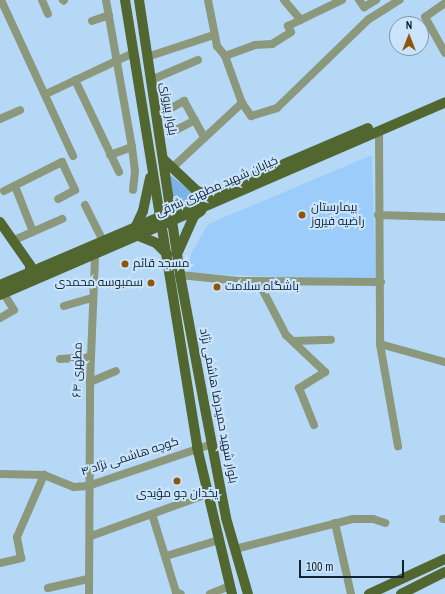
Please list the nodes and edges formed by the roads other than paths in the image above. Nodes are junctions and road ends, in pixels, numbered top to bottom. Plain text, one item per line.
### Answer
1 (1, 0) edge
2 (42, 0) edge
3 (106, 0) edge
4 (125, 0) edge
5 (139, 0) edge
6 (208, 0) edge
7 (284, 0) edge
8 (342, 0) edge
9 (359, 0) edge
10 (376, 0) edge
11 (400, 0) edge
12 (445, 3) edge
13 (383, 4) edge
14 (48, 14) dead end
15 (109, 16) junction
16 (301, 20) junction
17 (92, 21) dead end
18 (214, 35) junction
19 (133, 53) junction
20 (445, 53) edge
21 (225, 56) junction
22 (147, 57) junction
23 (198, 60) dead end
24 (116, 61) junction
25 (75, 80) junction
26 (155, 87) junction
27 (46, 94) junction
28 (445, 95) edge
29 (445, 102) edge
30 (244, 106) junction
31 (20, 110) dead end
32 (166, 111) dead end
33 (0, 119) edge
34 (196, 120) junction
35 (379, 131) junction
36 (170, 133) dead end
37 (204, 137) junction
38 (132, 147) junction
39 (110, 155) junction
40 (73, 156) dead end
41 (163, 157) junction
42 (151, 162) junction
43 (172, 168) junction
44 (119, 172) dead end
45 (15, 186) junction
46 (133, 190) dead end
47 (4, 191) dead end
48 (211, 198) junction
49 (58, 199) dead end
50 (85, 205) dead end
51 (172, 211) junction
52 (378, 215) junction
53 (445, 217) edge
54 (62, 220) dead end
55 (161, 221) junction
56 (173, 221) junction
57 (0, 222) edge
58 (33, 232) junction
59 (137, 232) junction
60 (0, 233) edge
61 (12, 241) junction
62 (103, 241) junction
63 (172, 254) junction
64 (95, 255) junction
65 (30, 273) junction
66 (180, 275) junction
67 (258, 281) junction
68 (381, 282) junction
69 (1, 292) edge
70 (92, 298) junction
71 (64, 306) dead end
72 (0, 318) edge
73 (331, 340) dead end
74 (293, 341) junction
75 (380, 344) junction
76 (90, 357) junction
77 (60, 359) dead end
78 (445, 362) edge
79 (116, 371) dead end
80 (90, 382) junction
81 (314, 426) dead end
82 (212, 444) junction
83 (398, 446) dead end
84 (197, 447) junction
85 (0, 474) edge
86 (44, 475) junction
87 (88, 486) junction
88 (207, 494) junction
89 (152, 514) junction
90 (335, 523) junction
91 (386, 523) dead end
92 (91, 536) junction
93 (219, 540) junction
94 (235, 549) junction
95 (166, 556) junction
96 (445, 559) edge
97 (0, 563) edge
98 (444, 575) edge
99 (88, 579) junction
100 (48, 588) dead end
101 (231, 590) edge
102 (249, 593) edge
103 (90, 594) edge
104 (181, 594) edge
105 (210, 594) edge
106 (351, 594) edge
107 (369, 594) edge
108 (401, 594) edge

1 - 27 street
2 - 14 street
3 - 15 street
4 - 19 main road
5 - 22 main road, بلوار پیروزی
6 - 18 street
7 - 16 street
8 - 16 street
9 - 10 street
11 - 13 street
12 - 20 street
13 - 30 street
15 - 17 street
15 - 24 street
16 - 21 street
18 - 21 street
18 - 22 street
19 - 24 street
19 - 42 main road
21 - 30 street
22 - 26 main road, بلوار پیروزی
23 - 26 street
24 - 25 street
24 - 38 street
25 - 27 street
25 - 39 street
26 - 41 main road, بلوار پیروزی
27 - 40 street
28 - 48 main road, خیابان شهید مطهری شرقی
29 - 35 main road, خیابان شهید مطهری شرقی
30 - 37 street
31 - 33 street
32 - 34 street
34 - 36 street
34 - 37 street
35 - 48 main road, خیابان شهید مطهری شرقی
35 - 52 street
37 - 43 street
38 - 39 street
38 - 46 street
39 - 44 street
41 - 42 main road
41 - 43 main road
41 - 51 main road, بلوار پیروزی
42 - 55 main road
42 - 59 main road
43 - 48 main road
45 - 47 street
45 - 49 street
45 - 58 street
48 - 51 main road, خیابان شهید مطهری شرقی
48 - 56 main road, خیابان شهید مطهری شرقی
48 - 63 main road
50 - 62 street
51 - 55 main road, خیابان شهید مطهری شرقی
51 - 56 main road, بلوار پیروزی
52 - 53 street
52 - 68 street
54 - 58 street
55 - 56 main road, خیابان شهید مطهری شرقی
55 - 59 main road, خیابان شهید مطهری شرقی
55 - 63 main road, بلوار شهید حمیدرضا هاشمی نژاد
56 - 63 main road, بلوار شهید حمیدرضا هاشمی نژاد
57 - 61 main road
58 - 61 street
59 - 62 main road, خیابان شهید مطهری شرقی
59 - 63 main road
59 - 64 main road, خیابان شهید مطهری شرقی
60 - 65 main road
61 - 65 main road
62 - 65 main road, خیابان شهید مطهری شرقی
63 - 66 main road, بلوار شهید حمیدرضا هاشمی نژاد
63 - 84 main road, بلوار شهید حمیدرضا هاشمی نژاد
64 - 69 main road, خیابان شهید مطهری شرقی
64 - 70 street, مطهری ۶۴
65 - 69 main road, خیابان شهید مطهری شرقی
66 - 67 street
66 - 82 main road, بلوار شهید حمیدرضا هاشمی نژاد
67 - 68 street
67 - 74 street
68 - 75 street
69 - 72 street
70 - 71 street
70 - 76 street, مطهری ۶۴
73 - 74 street
74 - 81 street
75 - 78 street
75 - 83 street
76 - 77 street
76 - 80 street, مطهری ۶۴
79 - 80 street
80 - 87 street, مطهری ۶۴
82 - 84 street, کوچه هاشمی نژاد ۴
82 - 94 main road, بلوار شهید حمیدرضا هاشمی نژاد
84 - 87 street, کوچه هاشمی نژاد ۴
84 - 88 main road, بلوار شهید حمیدرضا هاشمی نژاد
85 - 86 street, کوچه هاشمی نژاد ۴
86 - 87 street, کوچه هاشمی نژاد ۴
86 - 97 street
87 - 92 street, مطهری ۶۴
88 - 89 street
88 - 93 main road, بلوار شهید حمیدرضا هاشمی نژاد
89 - 92 street
89 - 95 street
90 - 91 street
90 - 94 street
90 - 106 street
92 - 99 street, مطهری ۶۴
93 - 95 street
93 - 101 main road, بلوار شهید حمیدرضا هاشمی نژاد
94 - 102 main road, بلوار شهید حمیدرضا هاشمی نژاد
95 - 104 street
96 - 107 main road
98 - 108 main road
99 - 100 street
99 - 103 street, مطهری ۶۴
101 - 105 street

